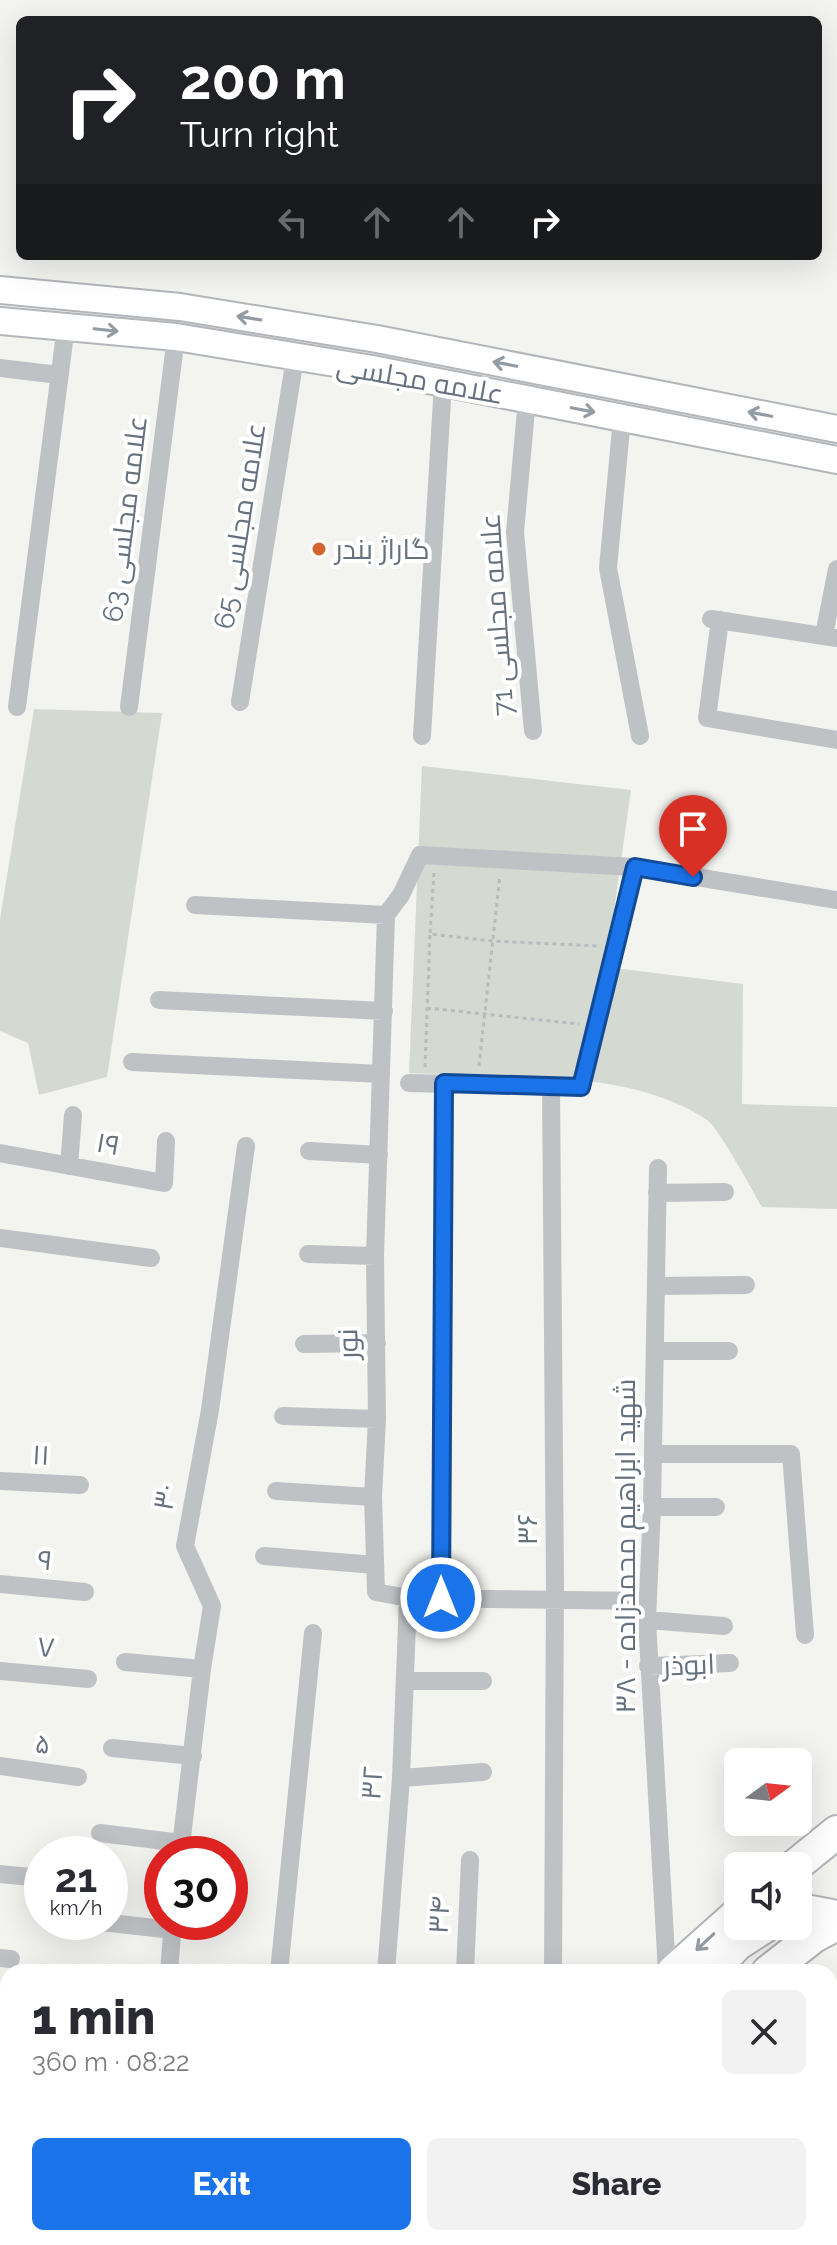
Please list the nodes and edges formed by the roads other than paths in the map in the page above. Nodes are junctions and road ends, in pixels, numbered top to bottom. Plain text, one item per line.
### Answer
1 (0, 290) edge
2 (0, 321) edge
3 (66, 326) junction
4 (176, 337) junction
5 (377, 339) junction
6 (295, 358) junction
7 (0, 368) edge
8 (372, 369) junction
9 (59, 375) junction
10 (443, 383) junction
11 (527, 399) junction
12 (622, 418) junction
13 (837, 429) edge
14 (837, 460) edge
15 (837, 569) edge
16 (830, 636) edge
17 (240, 702) dead end
18 (17, 707) dead end
19 (129, 707) dead end
20 (533, 731) dead end
21 (422, 736) dead end
22 (640, 736) dead end
23 (837, 740) edge
24 (635, 867) junction
25 (837, 900) edge
26 (195, 905) dead end
27 (386, 915) junction
28 (159, 1000) dead end
29 (384, 1011) junction
30 (132, 1062) dead end
31 (381, 1074) junction
32 (417, 1082) road end
33 (444, 1083) junction
34 (551, 1086) junction
35 (73, 1115) dead end
36 (166, 1141) dead end
37 (246, 1146) dead end
38 (309, 1151) dead end
39 (0, 1153) edge
40 (379, 1155) junction
41 (69, 1166) junction
42 (658, 1168) dead end
43 (725, 1192) dead end
44 (657, 1193) junction
45 (0, 1238) edge
46 (308, 1254) dead end
47 (375, 1256) junction
48 (151, 1258) dead end
49 (746, 1285) dead end
50 (656, 1286) junction
51 (377, 1343) junction
52 (304, 1344) dead end
53 (655, 1351) junction
54 (729, 1351) dead end
55 (283, 1416) dead end
56 (377, 1419) junction
57 (653, 1454) junction
58 (0, 1481) edge
59 (80, 1485) dead end
60 (276, 1491) dead end
61 (373, 1497) junction
62 (652, 1507) junction
63 (716, 1507) dead end
64 (264, 1556) dead end
65 (375, 1565) junction
66 (0, 1584) edge
67 (85, 1592) dead end
68 (408, 1598) junction
69 (441, 1598) junction
70 (555, 1600) junction
71 (647, 1610) junction
72 (724, 1626) dead end
73 (313, 1633) dead end
74 (805, 1635) dead end
75 (125, 1662) dead end
76 (730, 1663) dead end
77 (648, 1666) junction
78 (202, 1669) junction
79 (0, 1671) edge
80 (88, 1679) dead end
81 (405, 1681) junction
82 (483, 1681) dead end
83 (112, 1748) dead end
84 (193, 1756) junction
85 (0, 1766) edge
86 (483, 1772) dead end
87 (78, 1777) dead end
88 (401, 1778) junction
89 (100, 1833) dead end
90 (183, 1836) edge
91 (835, 1836) edge
92 (144, 1842) edge
93 (812, 1853) edge
94 (470, 1860) dead end
95 (0, 1874) edge
96 (24, 1876) edge
97 (812, 1912) edge
98 (837, 1917) edge
99 (837, 1924) edge
100 (724, 1926) edge
101 (172, 1940) edge
102 (743, 1940) edge
103 (170, 1964) edge
104 (280, 1964) edge
105 (387, 1964) edge
106 (465, 1964) edge
107 (553, 1964) edge
108 (667, 1964) edge
109 (682, 1964) edge
110 (718, 1964) edge
111 (778, 1964) edge

5 -> 1 main road, علامه مجلسی
2 - 3 main road, علامه مجلسی
3 -> 4 main road, علامه مجلسی
3 - 9 street
4 - 6 main road, علامه مجلسی
4 - 19 street, علامه مجلسی 63
5 - 8 main road
13 -> 5 main road, علامه مجلسی
6 - 8 main road, علامه مجلسی
6 - 17 street, علامه مجلسی 65
7 - 9 street
8 - 10 main road, علامه مجلسی
9 - 18 street
10 - 11 main road, علامه مجلسی
10 - 21 street
11 -> 12 main road, علامه مجلسی
11 - 20 street, علامه مجلسی 71
12 - 14 main road, علامه مجلسی
12 - 22 street
15 - 16 street
16 - 23 street
24 - 25 street
24 - 27 street
24 - 34 street
26 - 27 street
27 - 29 street, نور
28 - 29 street
29 - 31 street, نور
30 - 31 street
31 - 40 street, نور
32 - 33 street
33 - 34 street
33 - 69 street
34 - 70 street, ۳۶
35 - 41 street
36 - 41 street, ۱۹
37 - 78 street, ۳۰
38 - 40 street
39 - 41 street, ۱۹
40 - 47 street, نور
42 - 44 street, شهید ابراهیم محمدزاده - ۳۸
43 - 44 street
44 - 50 street, شهید ابراهیم محمدزاده - ۳۸
45 - 48 street
46 - 47 street
47 - 51 street, نور
49 - 50 street
50 - 53 street, شهید ابراهیم محمدزاده - ۳۸
51 - 52 street
51 - 56 street, نور
53 - 54 street
53 - 57 street, شهید ابراهیم محمدزاده - ۳۸
55 - 56 street
56 - 61 street, نور
57 - 62 street, شهید ابراهیم محمدزاده - ۳۸
57 - 74 street
58 - 59 street, ۱۱
60 - 61 street
61 - 65 street, نور
62 - 63 street
62 - 71 street, شهید ابراهیم محمدزاده - ۳۸
64 - 65 street
65 - 68 street, نور
66 - 67 street, ۹
68 - 69 street, نور
68 - 81 street, ۳۲
69 - 70 street, نور
70 - 71 street, نور
70 - 107 street, ۳۶
71 - 72 street, نور
71 - 77 street, شهید ابراهیم محمدزاده - ۳۸
73 - 104 street
75 - 78 street
76 - 77 street, ابوذر
77 - 108 street, شهید ابراهیم محمدزاده - ۳۸
78 - 84 street, ۳۰
79 - 80 street, ۷
81 - 82 street
81 - 88 street, ۳۲
83 - 84 street
84 - 90 street, ۳۰
85 - 87 street, ۵
86 - 88 street
88 - 105 street, ۳۲
89 - 92 street
91 - 93 highway
94 - 106 street, ۳۴
95 - 96 street
97 - 98 highway
99 - 111 highway
100 -> 109 highway
101 - 103 street
102 - 110 highway

